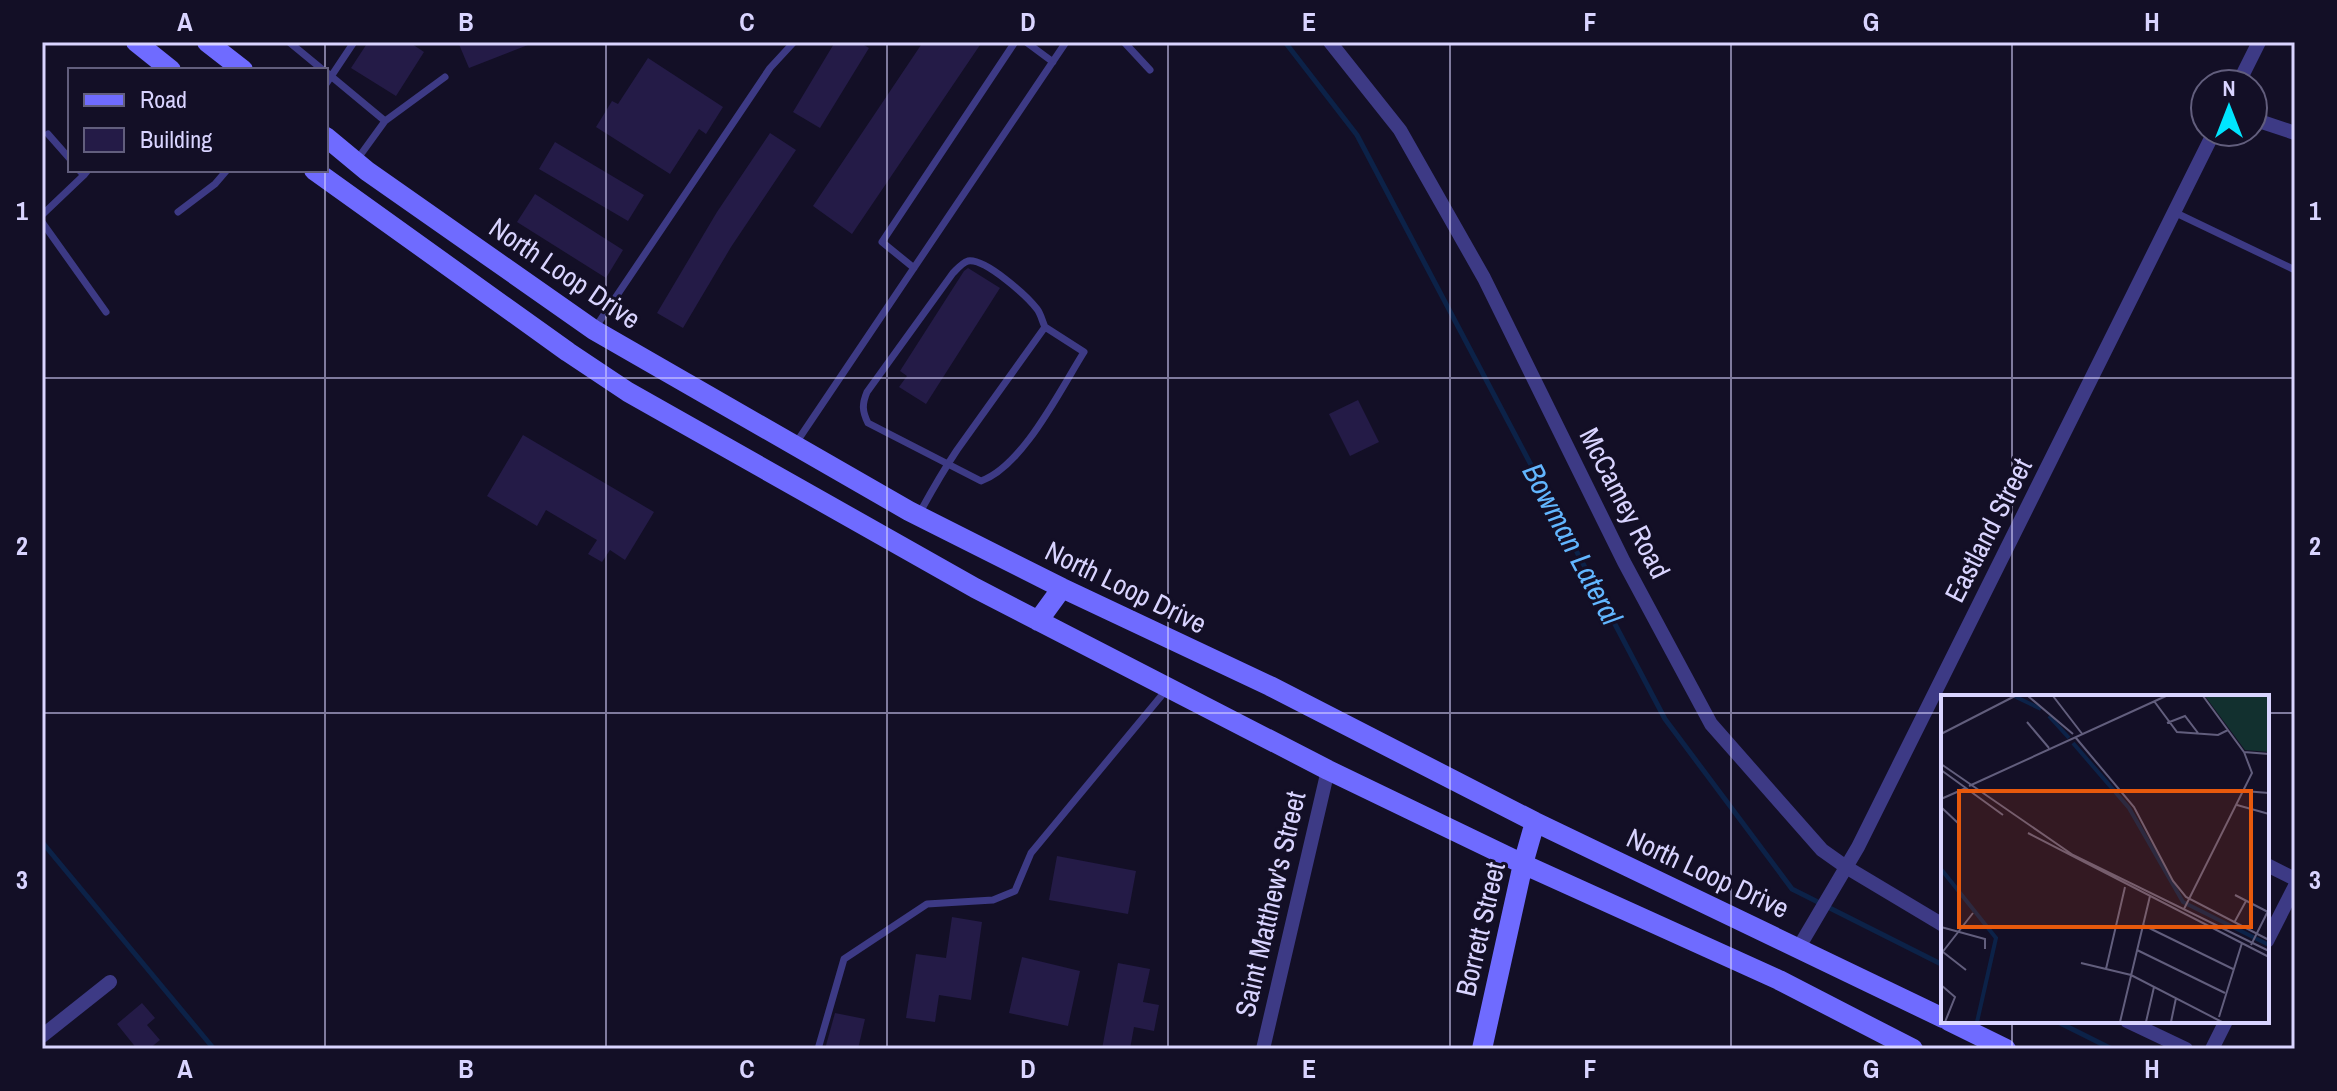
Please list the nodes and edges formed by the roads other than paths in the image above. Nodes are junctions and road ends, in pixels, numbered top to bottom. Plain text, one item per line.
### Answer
1 (136, 42) edge
2 (290, 42) edge
3 (354, 42) edge
4 (794, 42) edge
5 (1015, 42) edge
6 (1026, 42) edge
7 (1066, 42) edge
8 (1124, 42) edge
9 (1330, 42) edge
10 (2259, 42) edge
11 (214, 44) edge
12 (1053, 62) junction
13 (168, 68) edge
14 (241, 68) edge
15 (318, 68) edge
16 (2246, 68) edge
17 (1150, 70) dead end
18 (328, 75) edge
19 (328, 77) edge
20 (445, 77) dead end
21 (385, 121) junction
22 (2269, 124) edge
23 (2295, 133) edge
24 (48, 134) dead end
25 (328, 139) edge
26 (2206, 148) edge
27 (68, 157) edge
28 (356, 162) junction
29 (84, 172) edge
30 (225, 172) edge
31 (317, 172) edge
32 (2174, 211) junction
33 (178, 212) dead end
34 (42, 215) edge
35 (42, 222) edge
36 (914, 268) junction
37 (2295, 270) edge
38 (106, 312) dead end
39 (1045, 327) junction
40 (594, 330) junction
41 (795, 445) junction
42 (947, 464) junction
43 (918, 516) junction
44 (1062, 588) junction
45 (1038, 621) junction
46 (1168, 688) junction
47 (1328, 770) junction
48 (1535, 822) junction
49 (1523, 864) junction
50 (2269, 866) edge
51 (1842, 873) junction
52 (2295, 879) edge
53 (2295, 886) edge
54 (1941, 924) edge
55 (2269, 937) edge
56 (1799, 947) junction
57 (110, 982) dead end
58 (1941, 1017) edge
59 (1953, 1023) edge
60 (2131, 1023) edge
61 (2225, 1023) edge
62 (42, 1036) edge
63 (818, 1049) edge
64 (1263, 1049) edge
65 (1482, 1049) edge
66 (1913, 1049) edge
67 (2006, 1049) edge
68 (2186, 1049) edge
69 (2212, 1049) edge

1 - 13 main road
2 - 15 lane
3 - 18 lane
4 - 40 lane
5 - 36 lane
6 - 12 lane
7 - 12 lane
8 - 17 lane
9 - 51 street, McCamey Road
10 - 16 street
11 - 14 main road
12 - 36 lane
19 - 21 lane
20 - 21 lane
21 - 28 lane
22 - 23 street
24 - 27 lane
25 - 28 main road, North Loop Drive
26 - 32 street, Eastland Street
28 - 40 main road, North Loop Drive
29 - 34 lane
30 - 33 lane
31 - 45 main road
32 - 37 lane
32 - 51 street, Eastland Street
35 - 38 lane
36 - 41 lane
39 - 42 lane
39 - 42 lane
39 - 42 lane
40 - 41 main road, North Loop Drive
41 - 43 main road, North Loop Drive
42 - 43 lane
43 - 44 main road, North Loop Drive
44 - 45 main road
44 - 48 main road, North Loop Drive
45 - 46 main road
46 - 47 main road
46 - 63 lane
47 - 49 main road
47 - 64 street, Saint Matthew's Street
48 - 49 main road, Borrett Street
48 - 56 main road, North Loop Drive
49 - 65 main road, Borrett Street
49 - 66 main road
50 - 52 street
51 - 54 street, McCamey Road
51 - 56 street, Eastland Street
53 - 55 street
56 - 58 main road, North Loop Drive
57 - 62 street
59 - 67 main road
60 - 68 street
61 - 69 street

